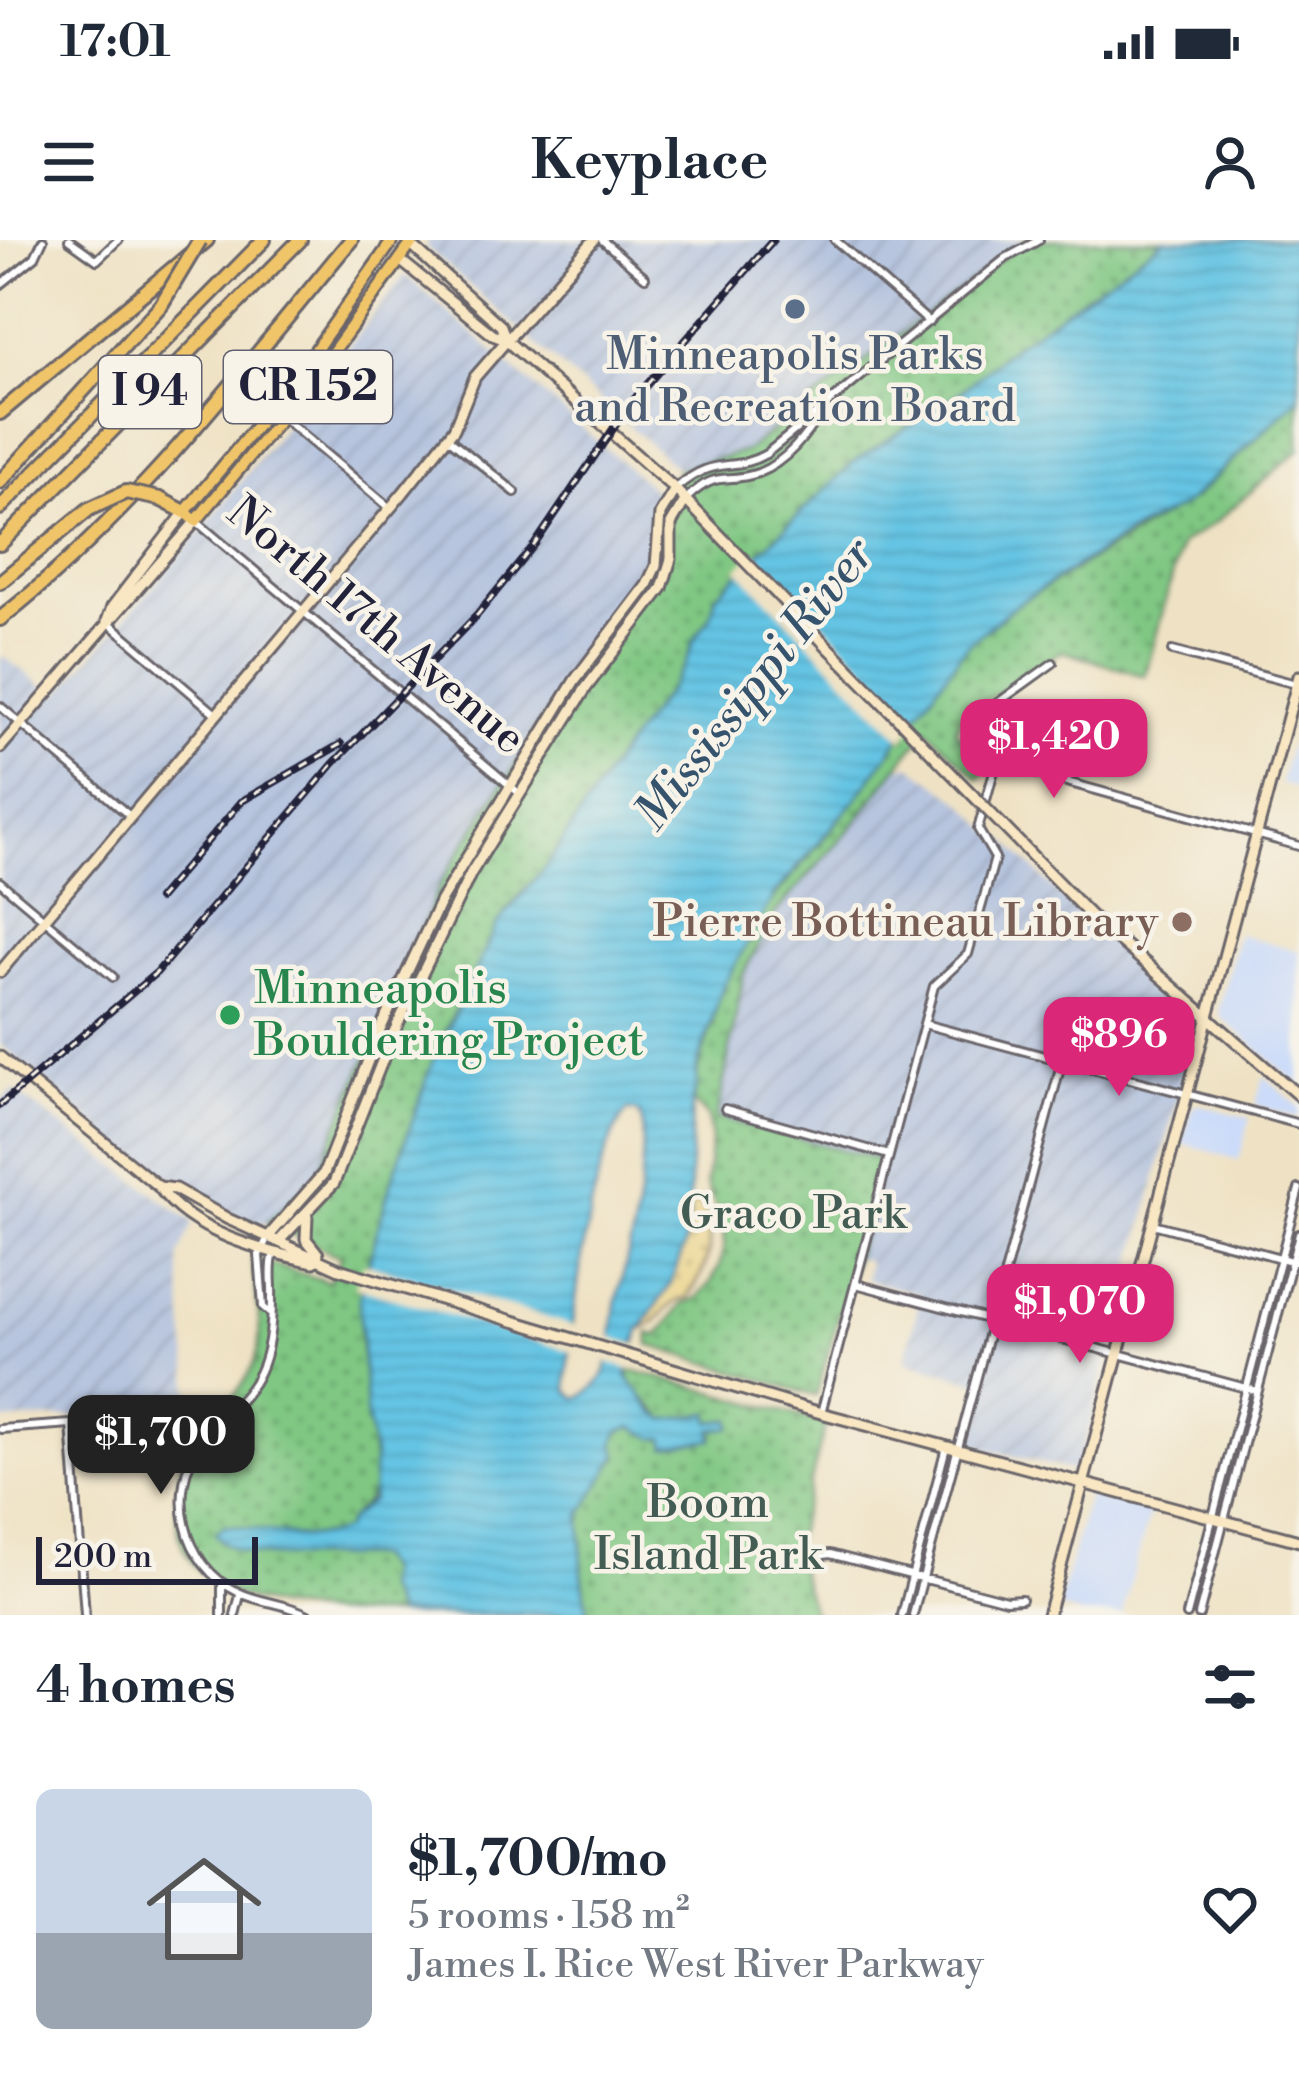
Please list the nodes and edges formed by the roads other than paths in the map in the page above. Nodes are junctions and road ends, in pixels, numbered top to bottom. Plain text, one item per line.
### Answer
1 (43, 240) edge
2 (69, 240) edge
3 (118, 240) edge
4 (204, 240) edge
5 (264, 240) edge
6 (300, 240) edge
7 (352, 240) edge
8 (598, 240) edge
9 (835, 240) edge
10 (1039, 240) edge
11 (410, 242) edge
12 (390, 249) edge
13 (645, 277) dead end
14 (0, 285) edge
15 (929, 322) junction
16 (506, 340) junction
17 (828, 403) junction
18 (271, 408) junction
19 (0, 409) edge
20 (283, 418) junction
21 (448, 438) junction
22 (0, 482) edge
23 (675, 489) junction
24 (515, 492) dead end
25 (686, 500) junction
26 (0, 508) edge
27 (390, 508) junction
28 (191, 517) junction
29 (0, 544) edge
30 (0, 582) edge
31 (303, 611) junction
32 (0, 619) edge
33 (107, 621) junction
34 (1172, 651) dead end
35 (1053, 663) dead end
36 (1298, 682) edge
37 (0, 706) edge
38 (218, 715) junction
39 (21, 723) junction
40 (0, 748) edge
41 (995, 764) junction
42 (509, 786) junction
43 (520, 794) junction
44 (131, 817) junction
45 (1256, 835) junction
46 (1299, 846) edge
47 (0, 881) edge
48 (45, 919) junction
49 (0, 972) edge
50 (113, 977) dead end
51 (1207, 1017) junction
52 (924, 1024) junction
53 (380, 1030) junction
54 (392, 1036) junction
55 (0, 1057) edge
56 (1062, 1061) junction
57 (1186, 1094) junction
58 (1299, 1096) edge
59 (725, 1109) dead end
60 (1299, 1124) edge
61 (341, 1129) junction
62 (353, 1133) junction
63 (889, 1155) junction
64 (159, 1187) junction
65 (1299, 1189) edge
66 (308, 1210) junction
67 (1153, 1223) junction
68 (1299, 1234) edge
69 (274, 1239) junction
70 (262, 1249) junction
71 (274, 1254) junction
72 (1281, 1258) junction
73 (1295, 1262) edge
74 (335, 1267) junction
75 (856, 1284) junction
76 (269, 1312) junction
77 (992, 1321) junction
78 (1118, 1354) junction
79 (1247, 1388) junction
80 (1257, 1390) junction
81 (821, 1413) junction
82 (0, 1429) edge
83 (951, 1449) junction
84 (1083, 1483) junction
85 (1218, 1519) junction
86 (1299, 1541) edge
87 (812, 1557) dead end
88 (912, 1576) junction
89 (922, 1579) junction
90 (222, 1583) junction
91 (241, 1594) junction
92 (1021, 1599) dead end
93 (1052, 1614) edge
94 (85, 1615) edge
95 (222, 1615) edge
96 (236, 1615) edge
97 (308, 1615) edge
98 (902, 1615) edge
99 (913, 1615) edge
100 (1186, 1615) edge
101 (1198, 1615) edge

1 - 14 street
2 - 3 street
4 - 19 highway
4 - 22 highway, bridge
5 - 26 highway, I 94
6 - 29 highway, I 94
7 - 32 highway
8 - 13 street
8 - 16 street
9 - 15 street
10 - 15 street
11 - 12 main road, CR 152
11 - 16 street
12 - 16 street
12 - 18 main road, CR 152
12 - 20 main road, CR 152
15 - 17 street
16 - 21 street
16 - 23 street
17 - 23 street
17 - 25 street
18 - 20 street
18 - 28 main road, CR 152
20 - 27 street
20 - 28 main road, CR 152
21 - 24 street
21 - 27 street
23 - 25 street
23 - 42 street
25 - 43 street
25 - 51 street, bridge
27 - 31 street
28 - 30 highway, bridge
28 - 31 street, North 17th Avenue
28 - 33 street, CR 152
31 - 38 street
31 - 42 street, North 17th Avenue
33 - 38 street
33 - 39 street, CR 152
34 - 36 street
35 - 41 street
36 - 45 street
37 - 39 street
38 - 44 street
39 - 40 street, CR 152
39 - 44 street
41 - 45 street
41 - 52 street
42 - 43 street, North 17th Avenue
42 - 53 street
43 - 54 street
44 - 48 street
45 - 46 street
45 - 51 street
47 - 48 street
48 - 49 street
48 - 50 street
51 - 57 street
51 - 58 street
52 - 56 street
52 - 63 street
53 - 54 street
53 - 61 street
54 - 62 street
55 - 64 street
56 - 57 street
56 - 77 street
57 - 60 street
57 - 67 street
59 - 63 street
61 - 62 street
61 - 69 street
62 - 66 street
63 - 75 street
64 - 69 street
64 - 70 street
65 - 72 street
66 - 69 street
66 - 74 street
67 - 72 street
67 - 78 street
68 - 73 street
69 - 70 street
69 - 71 street
69 - 74 street
70 - 71 street
70 - 76 street
71 - 74 street
71 - 76 street
72 - 73 street
72 - 79 street
73 - 80 street
74 - 81 street
75 - 77 street
75 - 81 street
76 - 90 street
77 - 78 street
77 - 83 street
78 - 79 street
78 - 84 street
79 - 80 street
79 - 85 street
80 - 85 street
81 - 83 street
82 - 94 street
83 - 84 street
83 - 88 street
83 - 89 street
84 - 85 street
84 - 93 street
85 - 86 street
85 - 100 street
85 - 101 street
87 - 88 street
88 - 89 street
88 - 98 street
89 - 92 street
89 - 99 street
90 - 91 street
90 - 95 street
91 - 96 street
91 - 97 street

